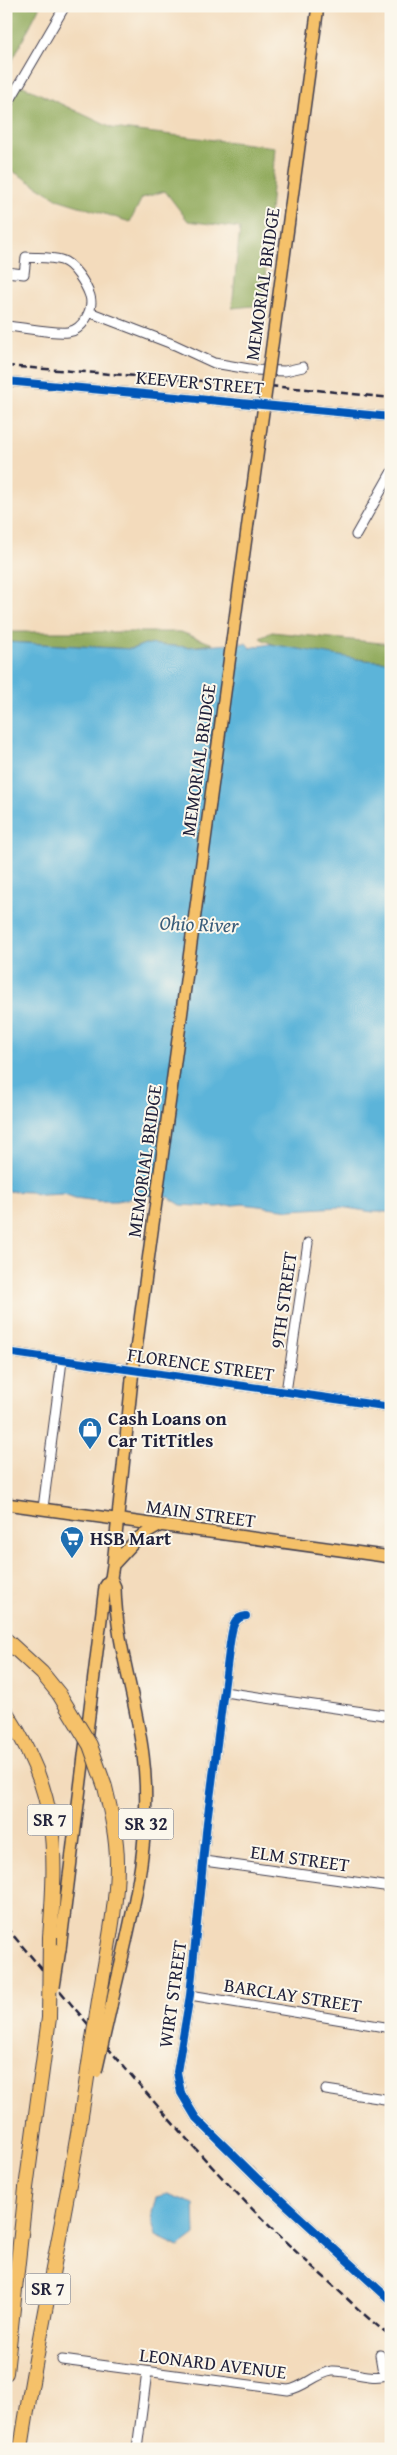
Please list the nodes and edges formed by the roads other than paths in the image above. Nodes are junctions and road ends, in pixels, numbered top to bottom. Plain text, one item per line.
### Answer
1 (65, 6) edge
2 (318, 6) edge
3 (6, 106) edge
4 (6, 272) edge
5 (89, 312) junction
6 (6, 326) edge
7 (303, 367) dead end
8 (6, 382) edge
9 (391, 417) edge
10 (391, 473) edge
11 (356, 535) dead end
12 (308, 1243) dead end
13 (6, 1352) edge
14 (62, 1361) junction
15 (286, 1392) junction
16 (391, 1407) edge
17 (6, 1504) edge
18 (43, 1508) junction
19 (116, 1518) junction
20 (161, 1524) junction
21 (391, 1557) edge
22 (113, 1565) junction
23 (111, 1578) junction
24 (246, 1616) dead end
25 (6, 1640) edge
26 (224, 1692) junction
27 (6, 1712) edge
28 (391, 1716) edge
29 (204, 1861) junction
30 (391, 1887) edge
31 (190, 1995) junction
32 (49, 2018) junction
33 (391, 2028) edge
34 (92, 2068) junction
35 (326, 2090) dead end
36 (391, 2100) edge
37 (389, 2298) edge
38 (380, 2355) dead end
39 (62, 2360) dead end
40 (147, 2372) junction
41 (6, 2373) edge
42 (389, 2378) edge
43 (21, 2449) edge
44 (137, 2449) edge

1 - 3 street
2 - 19 main road, MEMORIAL BRIDGE, bridge
4 - 5 street
5 - 6 street
5 - 7 street
8 - 9 street, KEEVER STREET
10 - 11 street
12 - 15 street, 9TH STREET
13 - 14 street, FLORENCE STREET
14 - 15 street, FLORENCE STREET
14 - 18 street
15 - 16 street, FLORENCE STREET
17 - 18 main road, MAIN STREET
18 - 19 main road, MAIN STREET
19 - 20 main road, MAIN STREET
19 - 22 main road, SR 32
20 - 21 main road, MAIN STREET
20 - 22 main road
22 - 23 main road, SR 32
23 - 32 main road, SR 32, bridge
23 - 34 main road, SR 32, bridge
24 - 26 street, WIRT STREET
25 - 34 highway, SR 7, bridge
26 - 28 street
26 - 29 street, WIRT STREET
27 - 32 highway, SR 7, bridge
29 - 30 street, ELM STREET
29 - 31 street, WIRT STREET
31 - 33 street, BARCLAY STREET
31 - 37 street, WIRT STREET
32 - 41 highway, SR 7 / SR 7
34 - 43 highway, SR 7 / SR 7
35 - 36 street
38 - 42 street
39 - 40 street, LEONARD AVENUE
40 - 42 street, LEONARD AVENUE
40 - 44 street

